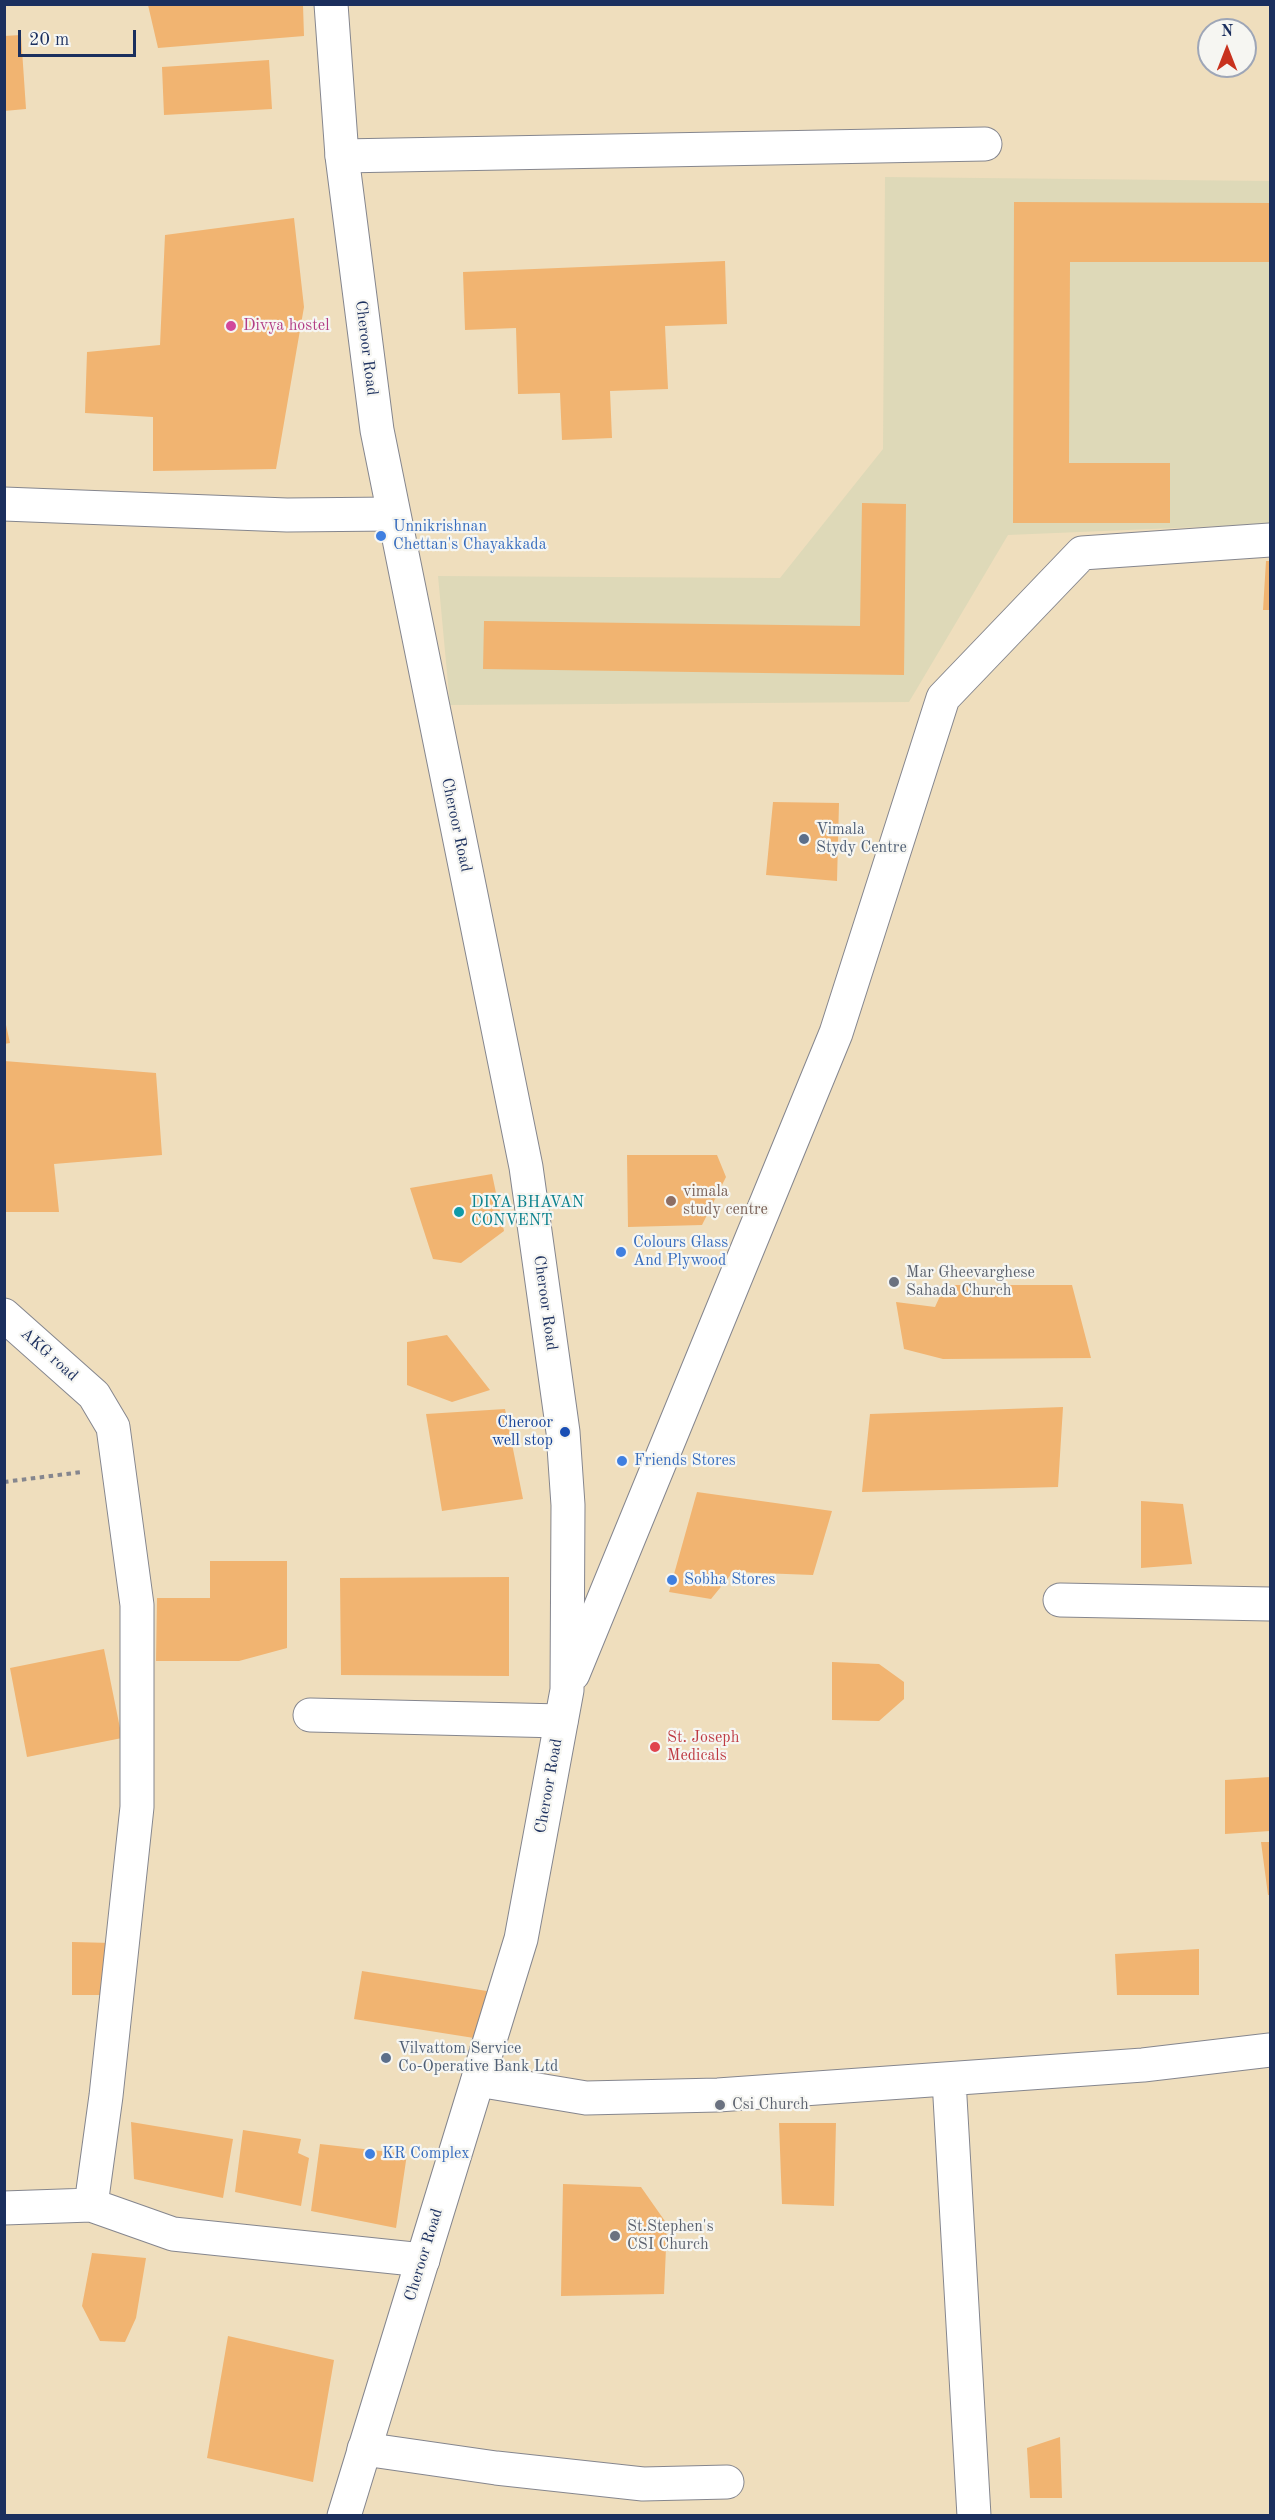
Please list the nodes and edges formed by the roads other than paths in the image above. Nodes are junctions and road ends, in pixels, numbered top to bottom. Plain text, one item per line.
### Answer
1 (331, 4) edge
2 (985, 144) dead end
3 (342, 156) junction
4 (4, 504) edge
5 (393, 514) junction
6 (1270, 540) edge
7 (4, 1315) edge
8 (1060, 1600) dead end
9 (1270, 1604) edge
10 (564, 1705) junction
11 (310, 1715) dead end
12 (1270, 2050) edge
13 (478, 2080) junction
14 (949, 2080) junction
15 (91, 2205) junction
16 (4, 2208) edge
17 (423, 2260) junction
18 (364, 2449) junction
19 (727, 2482) dead end
20 (344, 2516) edge
21 (974, 2516) edge

1 - 3 street, Cheroor Road
2 - 3 street
3 - 5 street, Cheroor Road
4 - 5 street
5 - 10 street, Cheroor Road
6 - 10 street
7 - 15 street, AKG road
8 - 9 street
10 - 11 street
10 - 13 street, Cheroor Road
12 - 14 street
13 - 14 street
13 - 17 street, Cheroor Road
14 - 21 street
15 - 16 street
15 - 17 street
17 - 18 street, Cheroor Road
18 - 19 street
18 - 20 street, Cheroor Road

